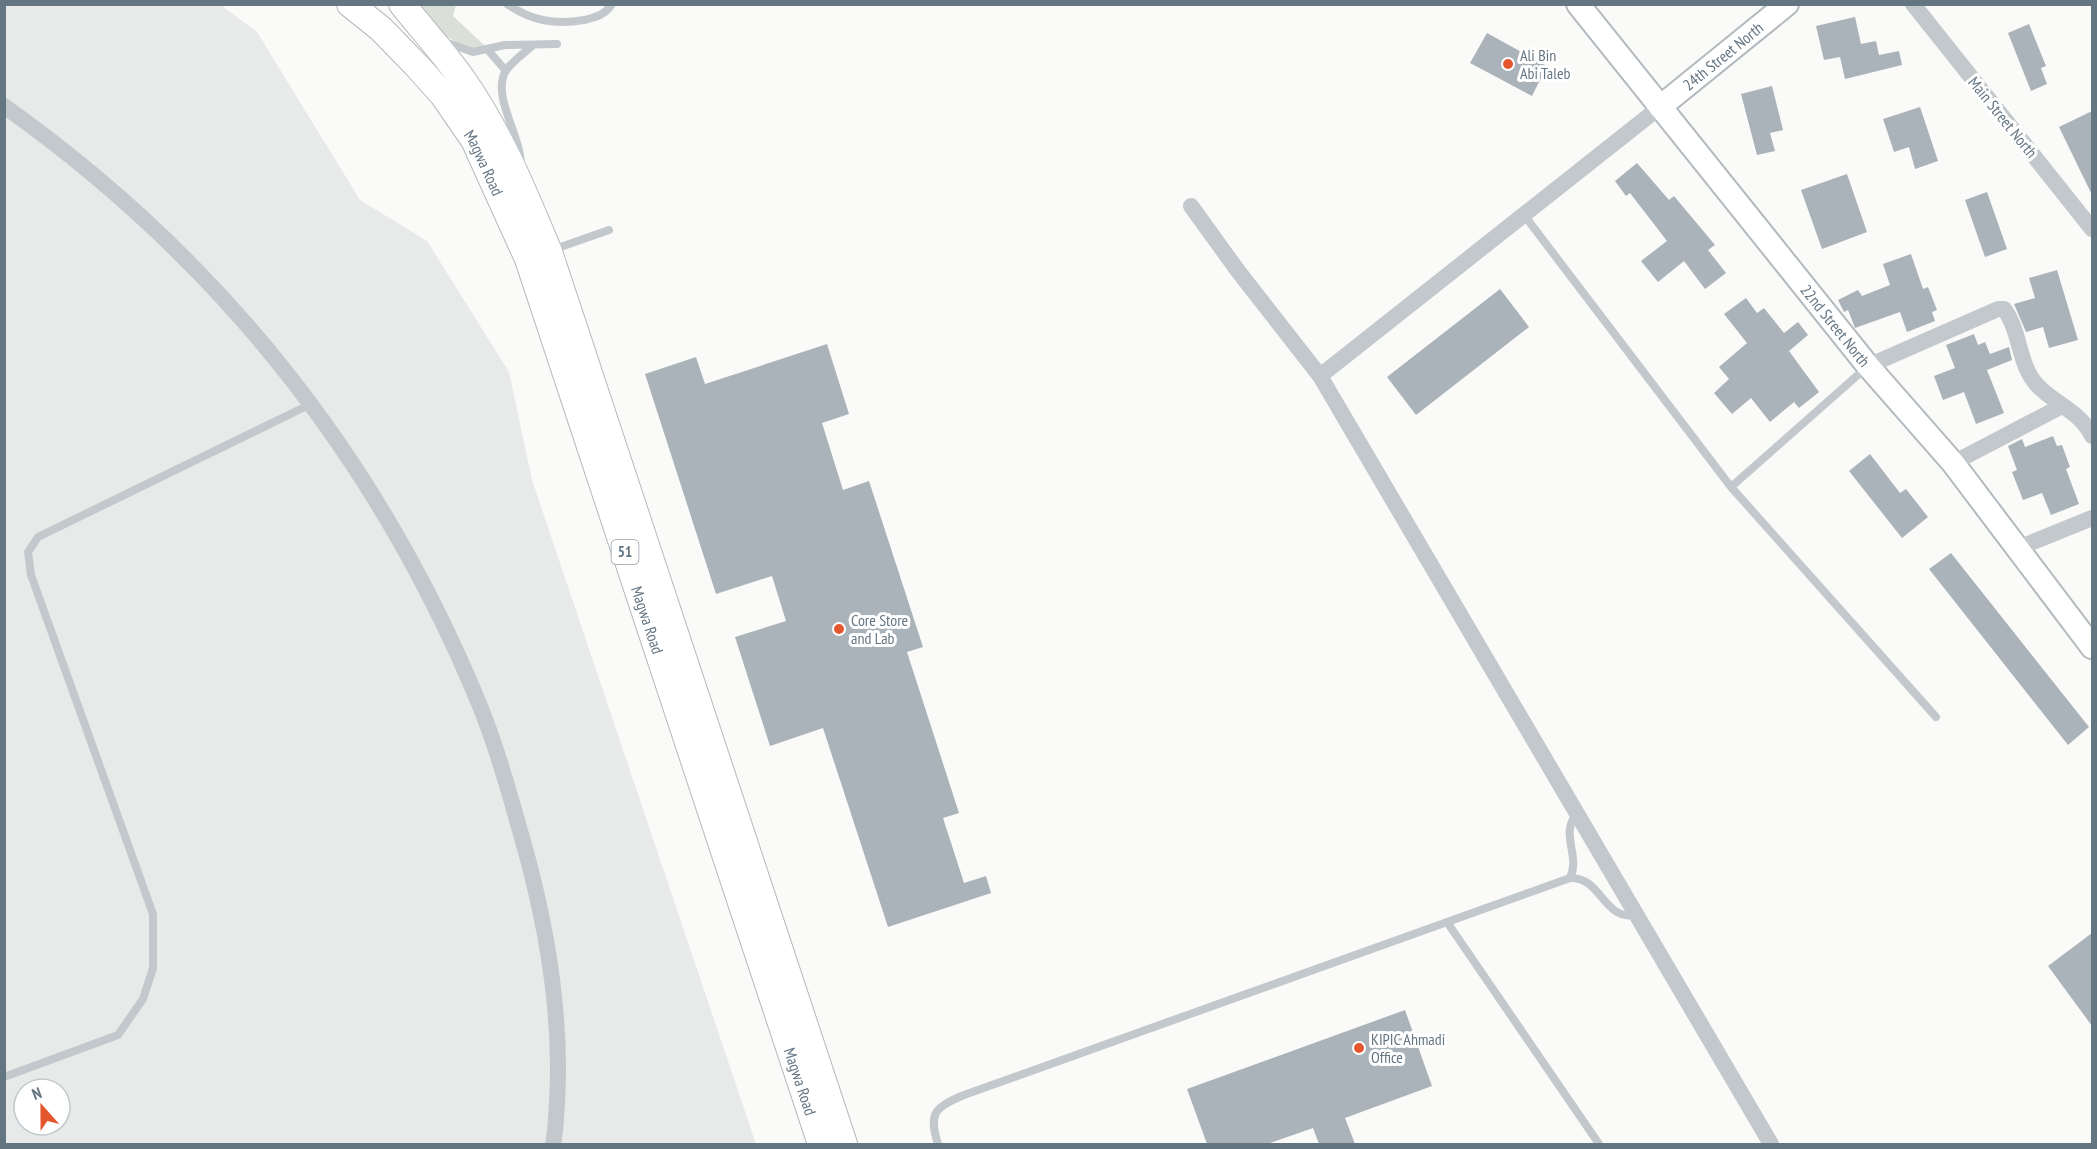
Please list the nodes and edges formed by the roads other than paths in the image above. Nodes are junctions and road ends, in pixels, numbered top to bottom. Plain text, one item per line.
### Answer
1 (350, 4) edge
2 (402, 4) edge
3 (507, 4) edge
4 (612, 4) edge
5 (1578, 4) edge
6 (1787, 4) edge
7 (1914, 4) edge
8 (432, 40) junction
9 (557, 44) dead end
10 (532, 46) junction
11 (488, 50) junction
12 (506, 71) junction
13 (4, 106) edge
14 (1660, 107) junction
15 (519, 179) junction
16 (1191, 206) dead end
17 (1524, 215) junction
18 (2092, 229) edge
19 (609, 230) dead end
20 (549, 252) junction
21 (1868, 366) junction
22 (1320, 376) junction
23 (313, 403) junction
24 (2062, 406) junction
25 (2092, 436) edge
26 (1953, 463) junction
27 (1731, 487) junction
28 (2092, 518) edge
29 (2016, 549) junction
30 (2092, 647) edge
31 (1936, 717) dead end
32 (1577, 814) junction
33 (1570, 878) junction
34 (1636, 915) junction
35 (1447, 921) junction
36 (4, 1077) edge
37 (553, 1144) edge
38 (821, 1144) edge
39 (844, 1144) edge
40 (938, 1144) edge
41 (1599, 1144) edge
42 (1771, 1144) edge

1 - 38 main road, Magwa Road / 51
2 - 8 main road, Magwa Road / 51
3 - 4 lane
5 - 14 street, 22nd Street North
6 - 14 street, 24th Street North
7 - 18 street, Main Street North
8 - 11 lane
8 - 15 main road, Magwa Road / 51
9 - 10 lane
10 - 11 lane
10 - 12 lane
11 - 12 lane
12 - 15 lane
13 - 23 street
14 - 17 street
14 - 21 street, 22nd Street North
15 - 20 main road, Magwa Road / 51
16 - 22 street
17 - 22 street
17 - 27 lane
19 - 20 lane
20 - 39 main road, Magwa Road / 51
21 - 24 street
21 - 26 street, 22nd Street North
21 - 27 lane
22 - 32 street
23 - 36 lane
23 - 37 street
24 - 25 street
24 - 26 street
26 - 29 street, 22nd Street North
27 - 31 lane
28 - 29 street
29 - 30 street, 22nd Street North
32 - 33 lane
32 - 34 street
33 - 34 lane
33 - 35 lane
34 - 42 street
35 - 40 lane
35 - 41 lane

